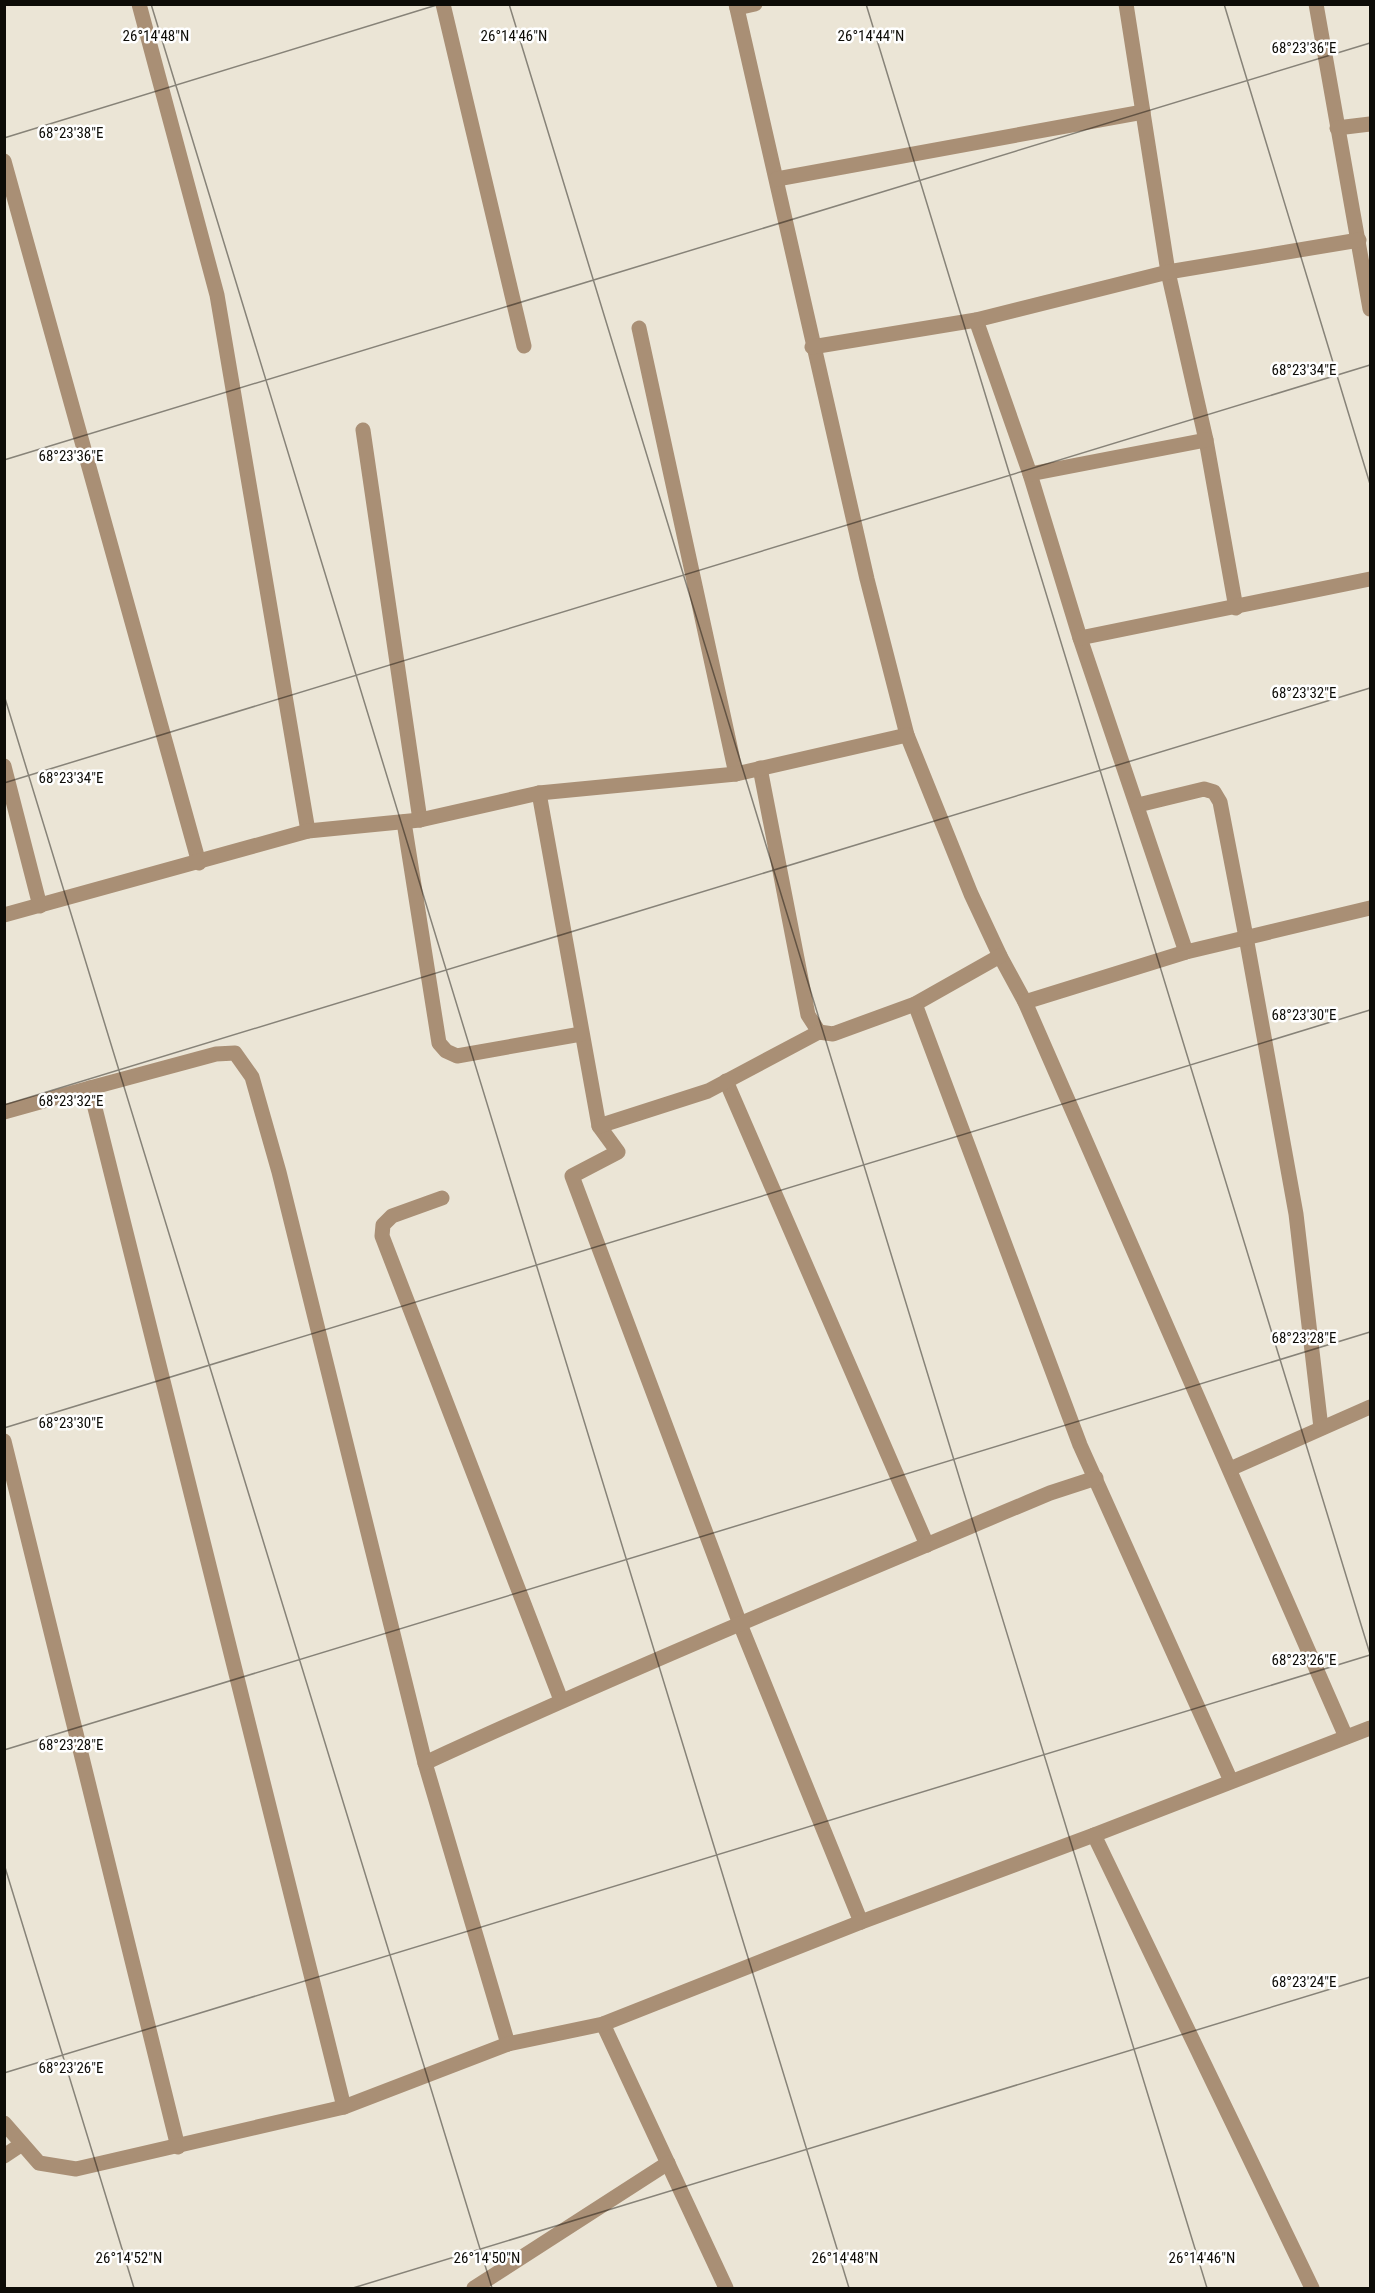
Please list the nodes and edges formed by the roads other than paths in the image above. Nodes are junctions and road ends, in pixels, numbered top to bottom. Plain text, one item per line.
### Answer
1 (139, 4) edge
2 (443, 4) edge
3 (755, 4) edge
4 (1126, 4) edge
5 (1316, 4) edge
6 (737, 6) edge
7 (1143, 112) junction
8 (1371, 124) edge
9 (1337, 128) junction
10 (4, 161) edge
11 (777, 180) junction
12 (1359, 240) junction
13 (1168, 272) junction
14 (1371, 309) edge
15 (976, 320) junction
16 (639, 328) dead end
17 (524, 346) dead end
18 (812, 347) junction
19 (363, 430) dead end
20 (1206, 440) junction
21 (1030, 474) junction
22 (1371, 579) edge
23 (1236, 608) junction
24 (1080, 638) junction
25 (907, 735) junction
26 (4, 766) edge
27 (760, 768) junction
28 (736, 774) junction
29 (539, 793) junction
30 (1138, 804) junction
31 (412, 821) junction
32 (308, 831) junction
33 (199, 863) junction
34 (40, 906) junction
35 (1371, 908) edge
36 (4, 915) edge
37 (1246, 938) junction
38 (1186, 952) junction
39 (1000, 956) junction
40 (1025, 1002) junction
41 (915, 1004) junction
42 (819, 1032) junction
43 (582, 1034) junction
44 (726, 1082) junction
45 (90, 1088) junction
46 (4, 1112) edge
47 (599, 1126) junction
48 (442, 1198) dead end
49 (1371, 1407) edge
50 (1321, 1428) junction
51 (4, 1440) edge
52 (1230, 1469) junction
53 (1096, 1478) junction
54 (927, 1545) junction
55 (740, 1624) junction
56 (561, 1700) junction
57 (1371, 1728) edge
58 (1346, 1737) junction
59 (424, 1763) junction
60 (1231, 1782) junction
61 (1094, 1835) junction
62 (861, 1922) junction
63 (603, 2024) junction
64 (508, 2044) junction
65 (344, 2107) junction
66 (4, 2123) edge
67 (22, 2144) junction
68 (178, 2147) junction
69 (4, 2156) edge
70 (668, 2163) junction
71 (474, 2289) edge
72 (726, 2289) edge
73 (1312, 2289) edge

1 - 32 street
2 - 17 street
3 - 6 street
4 - 7 street
5 - 9 street
6 - 11 street
7 - 11 street
7 - 13 street
8 - 9 street
9 - 12 street
10 - 33 street
11 - 18 street
12 - 13 street
12 - 14 street
13 - 15 street
13 - 20 street
15 - 18 street
15 - 21 street
16 - 28 street
18 - 25 street
19 - 31 street
20 - 21 street
20 - 23 street
21 - 24 street
22 - 23 street
23 - 24 street
24 - 30 street
25 - 27 street
25 - 39 street
26 - 34 street
27 - 28 street
27 - 42 street
28 - 29 street
29 - 31 street
29 - 43 street
30 - 37 street
30 - 38 street
31 - 32 street
31 - 43 street
32 - 33 street
33 - 34 street
34 - 36 street
35 - 37 street
37 - 38 street
37 - 50 street
38 - 40 street
39 - 40 street
39 - 41 street
40 - 52 street
41 - 42 street
41 - 53 street
42 - 44 street
43 - 47 street
44 - 47 street
44 - 54 street
45 - 46 street
45 - 59 street
45 - 65 street
47 - 55 street
48 - 56 street
49 - 50 street
50 - 52 street
51 - 68 street
52 - 58 street
53 - 54 street
53 - 60 street
54 - 55 street
55 - 56 street
55 - 62 street
56 - 59 street
57 - 58 street
58 - 60 street
59 - 64 street
60 - 61 street
61 - 62 street
61 - 73 street
62 - 63 street
63 - 64 street
63 - 70 street
64 - 65 street
65 - 68 street
66 - 67 street
67 - 68 street
67 - 69 street
70 - 71 street
70 - 72 street

